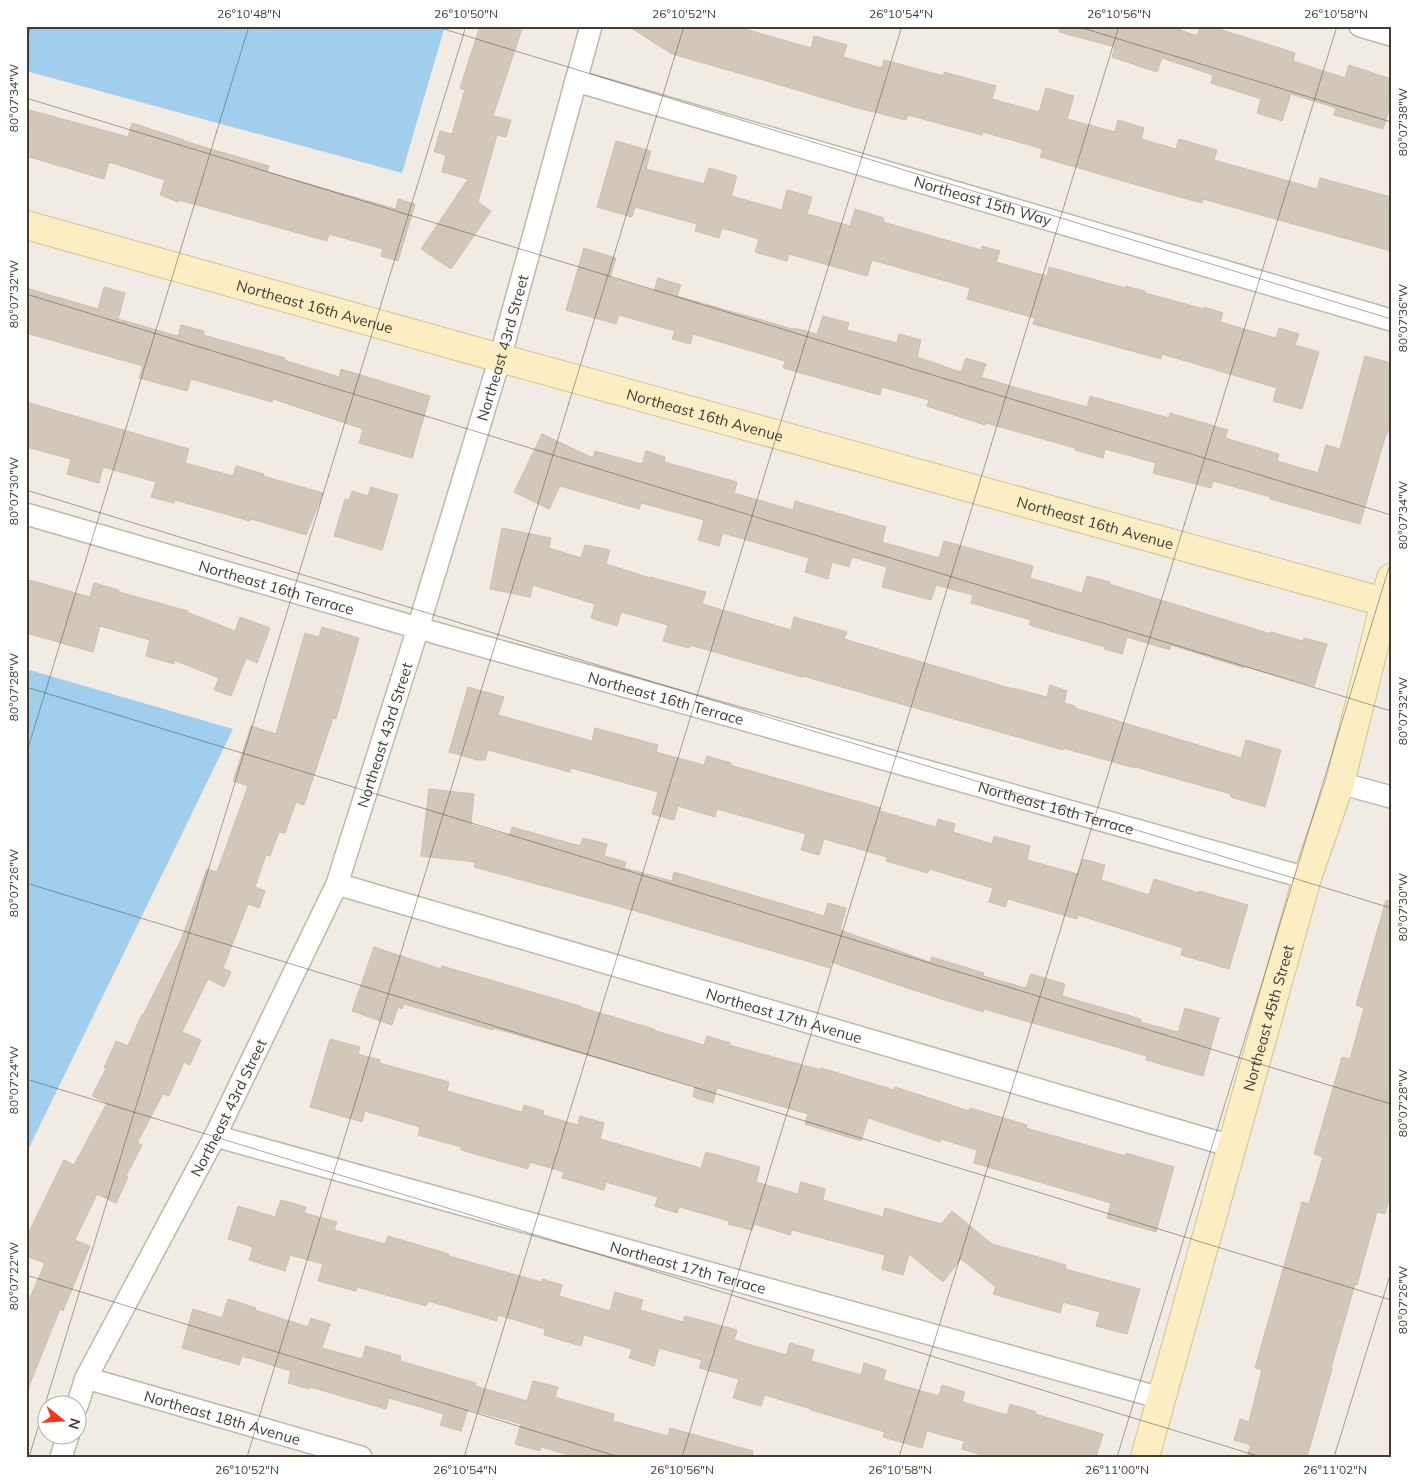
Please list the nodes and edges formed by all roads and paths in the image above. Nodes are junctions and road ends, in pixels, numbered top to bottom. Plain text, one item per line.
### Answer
1 (591, 26) edge
2 (1360, 26) edge
3 (1391, 35) edge
4 (576, 81) junction
5 (26, 225) edge
6 (1391, 320) edge
7 (500, 358) junction
8 (26, 514) edge
9 (1387, 590) edge
10 (418, 628) junction
11 (1340, 784) junction
12 (1391, 797) edge
13 (1306, 878) junction
14 (337, 884) junction
15 (216, 1136) junction
16 (1231, 1146) junction
17 (86, 1378) junction
18 (80, 1396) edge
19 (1161, 1398) junction
20 (361, 1457) edge
21 (1145, 1457) edge

1 - 4 street, Northeast 43rd Street
2 - 3 street
4 - 6 street, Northeast 15th Way
4 - 7 street, Northeast 43rd Street
5 - 7 street, Northeast 16th Avenue
7 - 9 street, Northeast 16th Avenue
7 - 10 street, Northeast 43rd Street
8 - 10 street, Northeast 16th Terrace
9 - 11 street, Northeast 45th Street
10 - 13 street, Northeast 16th Terrace
10 - 14 street, Northeast 43rd Street
11 - 12 street
11 - 13 street, Northeast 45th Street
13 - 16 street, Northeast 45th Street
14 - 15 street, Northeast 43rd Street
14 - 16 street, Northeast 17th Avenue
15 - 17 street, Northeast 43rd Street
15 - 19 street, Northeast 17th Terrace
16 - 19 street, Northeast 45th Street
17 - 18 street, Northeast 43rd Street
17 - 20 street, Northeast 18th Avenue
19 - 21 street, Northeast 45th Street

